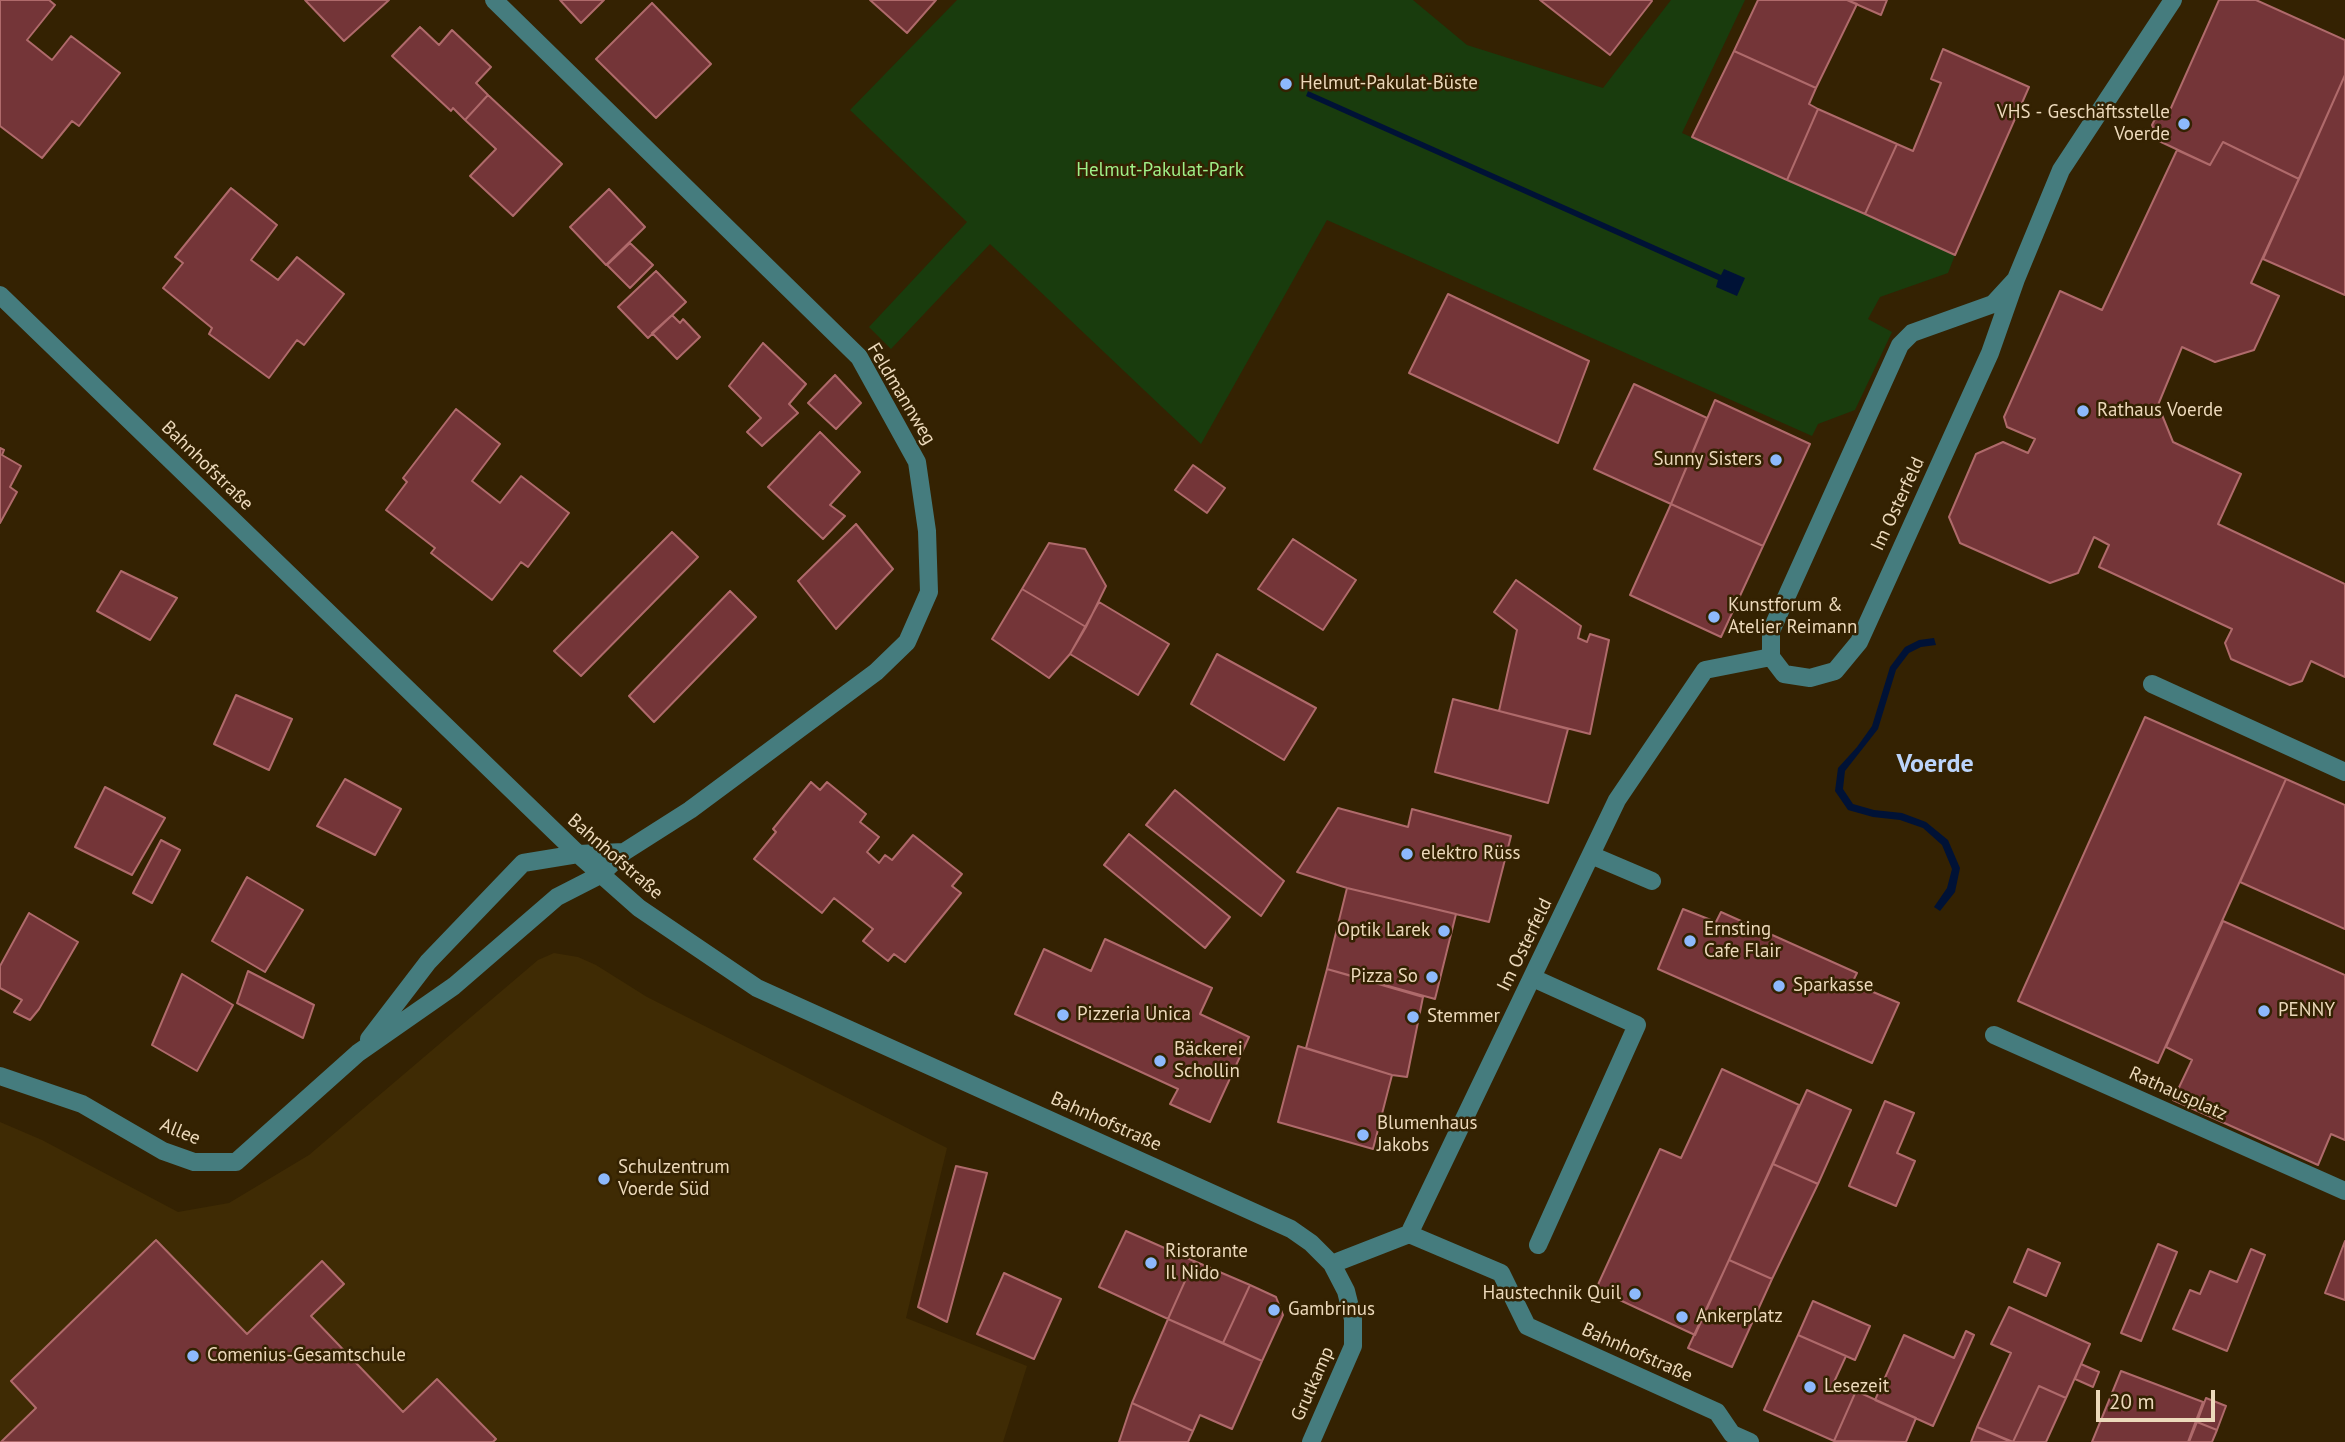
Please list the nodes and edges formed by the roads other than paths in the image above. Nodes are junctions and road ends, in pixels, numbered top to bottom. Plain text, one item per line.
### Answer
1 (494, 0) edge
2 (2168, 1) edge
3 (2016, 279) junction
4 (0, 295) edge
5 (1771, 657) junction
6 (2152, 684) dead end
7 (2345, 772) edge
8 (624, 852) junction
9 (578, 854) junction
10 (1591, 855) junction
11 (600, 875) junction
12 (1652, 881) dead end
13 (1532, 978) junction
14 (1994, 1035) dead end
15 (358, 1053) junction
16 (0, 1076) edge
17 (2345, 1191) edge
18 (1409, 1234) junction
19 (1538, 1245) dead end
20 (1332, 1264) junction
21 (1311, 1442) edge
22 (1750, 1442) edge

1 - 8 street, Feldmannweg
2 - 3 street, Im Osterfeld
3 - 5 street, Im Osterfeld
3 - 5 street, Im Osterfeld
4 - 9 street, Bahnhofstraße
5 - 10 street, Im Osterfeld
6 - 7 street
8 - 9 street, Feldmannweg
8 - 11 street, Feldmannweg
9 - 11 street, Bahnhofstraße
9 - 15 street, Allee
10 - 12 street
10 - 13 street, Im Osterfeld
11 - 15 street, Allee
11 - 20 street, Bahnhofstraße
13 - 18 street, Im Osterfeld
13 - 19 street
14 - 17 street, Rathausplatz
15 - 16 street, Allee
18 - 20 street
18 - 22 street, Bahnhofstraße
20 - 21 street, Grutkamp

